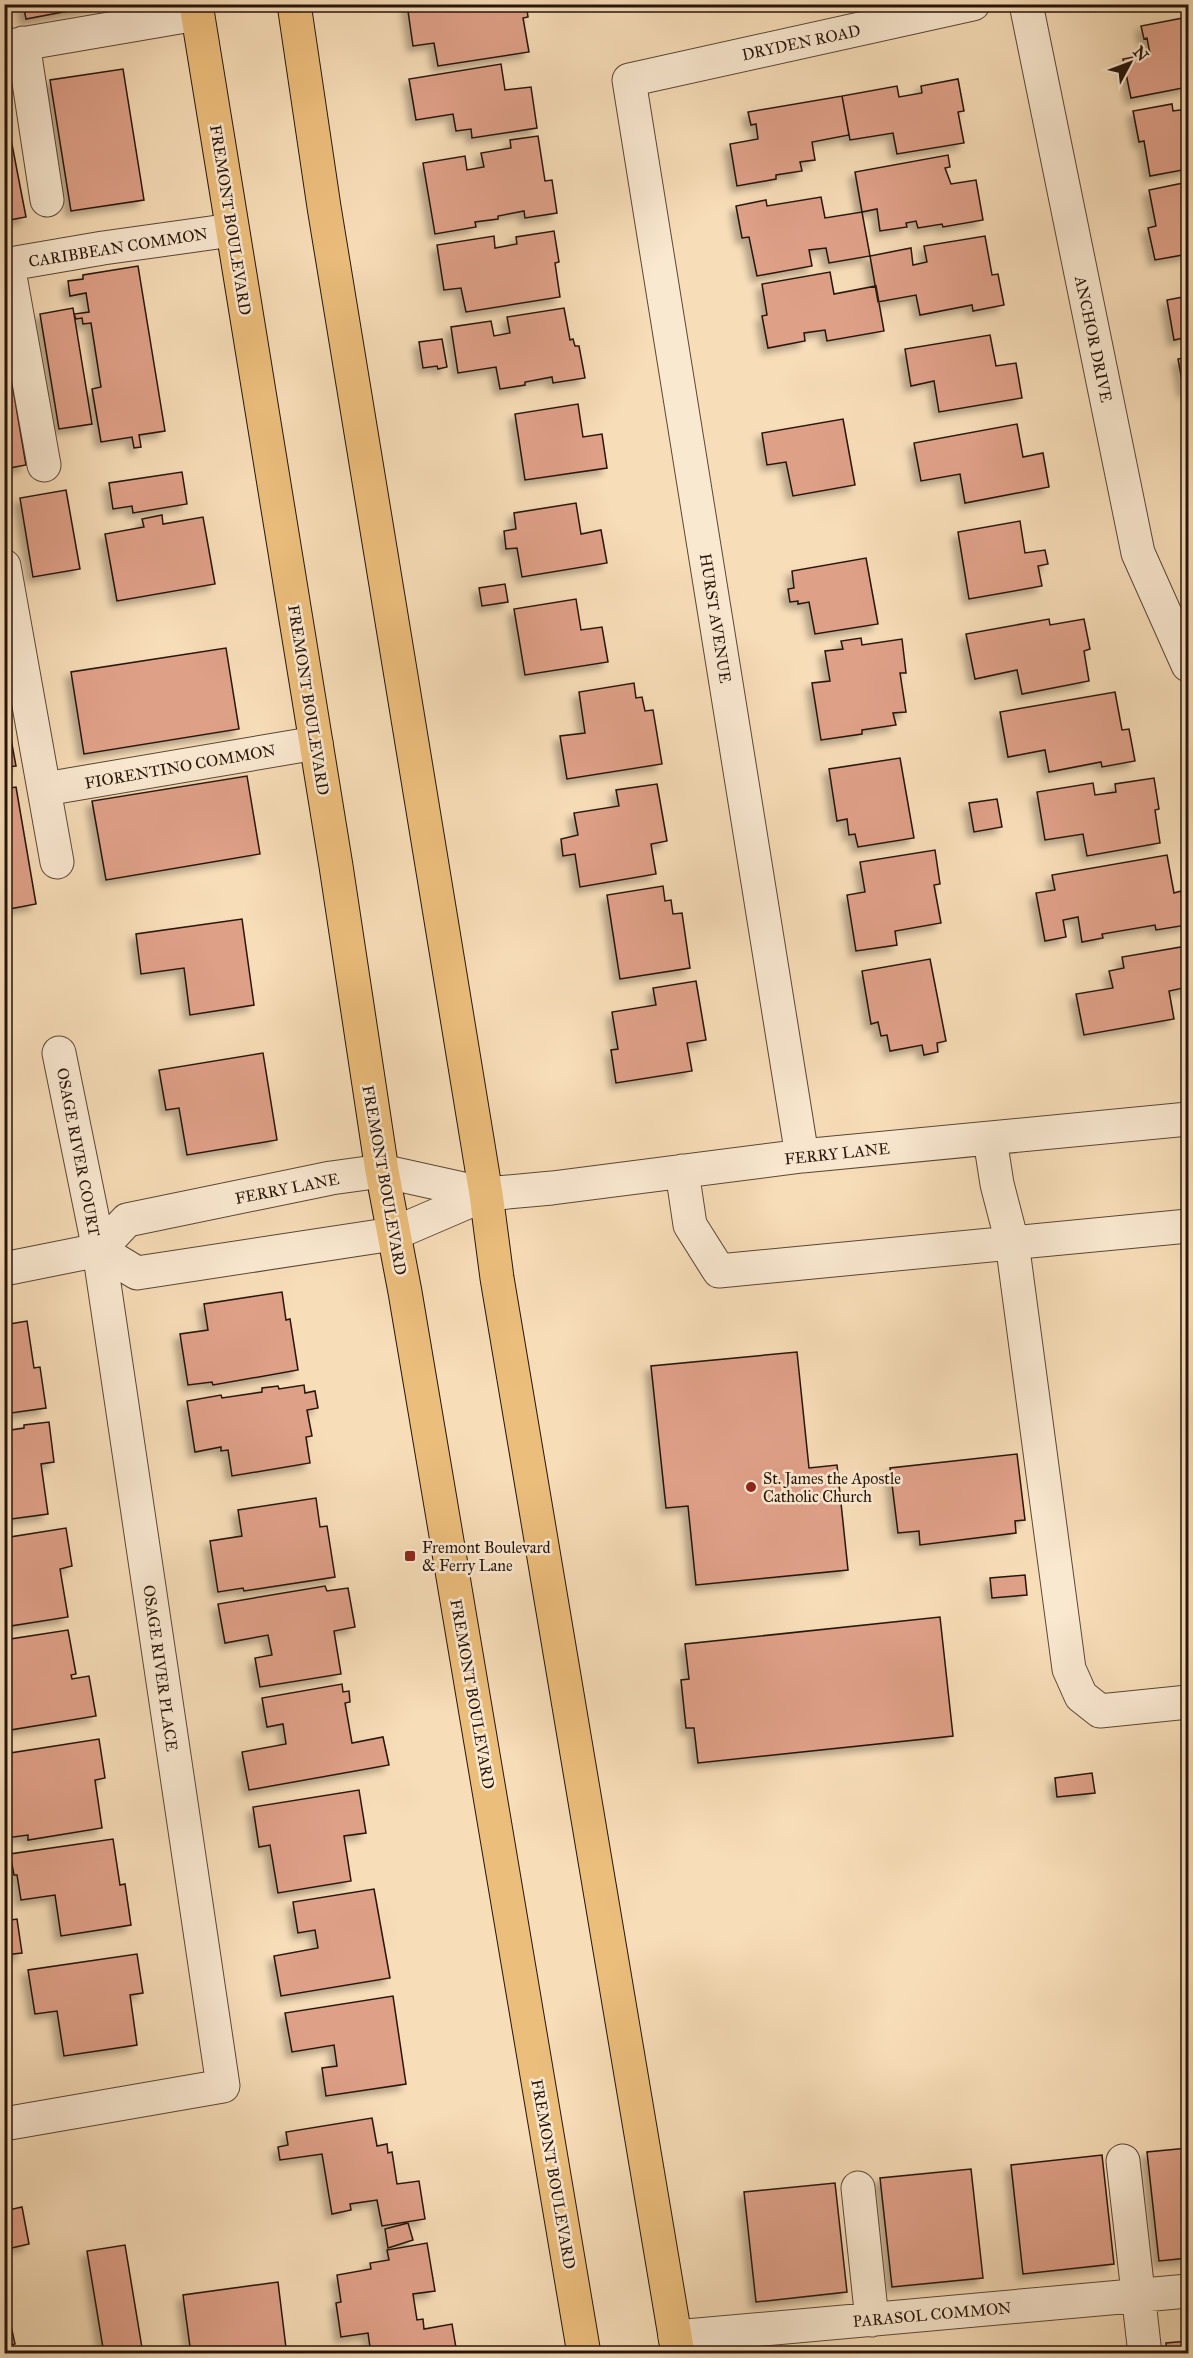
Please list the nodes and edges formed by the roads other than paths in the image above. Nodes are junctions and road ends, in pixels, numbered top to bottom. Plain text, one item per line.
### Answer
1 (294, 4) edge
2 (973, 4) edge
3 (1026, 4) edge
4 (197, 9) edge
5 (14, 45) edge
6 (628, 80) joint
7 (48, 200) dead end
8 (232, 230) junction
9 (6, 265) edge
10 (44, 465) dead end
11 (4, 566) edge
12 (1188, 664) edge
13 (316, 743) junction
14 (45, 789) junction
15 (57, 862) dead end
16 (59, 1053) dead end
17 (1188, 1119) edge
18 (990, 1139) junction
19 (802, 1156) junction
20 (382, 1171) junction
21 (682, 1171) junction
22 (486, 1194) junction
23 (1188, 1226) edge
24 (393, 1234) junction
25 (1012, 1242) junction
26 (99, 1250) junction
27 (4, 1269) edge
28 (1188, 1702) edge
29 (4, 2124) edge
30 (1123, 2161) dead end
31 (858, 2188) dead end
32 (1188, 2291) edge
33 (1140, 2296) junction
34 (872, 2320) junction
35 (677, 2345) edge
36 (584, 2354) edge
37 (1146, 2354) edge

1 - 22 main road
2 - 6 street, DRYDEN ROAD
3 - 12 street, ANCHOR DRIVE
4 - 5 street
4 - 8 main road, FREMONT BOULEVARD
5 - 7 street
6 - 19 street, HURST AVENUE
8 - 9 street, CARIBBEAN COMMON
8 - 13 main road, FREMONT BOULEVARD
9 - 10 street
11 - 14 street
13 - 14 street, FIORENTINO COMMON
13 - 20 main road, FREMONT BOULEVARD
14 - 15 street
16 - 26 street, OSAGE RIVER COURT
17 - 18 street, FERRY LANE
18 - 19 street, FERRY LANE
18 - 25 street
19 - 21 street, FERRY LANE
20 - 22 street, FERRY LANE
20 - 24 main road, FREMONT BOULEVARD
20 - 26 street, FERRY LANE
21 - 22 street, FERRY LANE
21 - 25 street
22 - 24 street, FERRY LANE
22 - 35 main road
23 - 25 street
24 - 26 street, FERRY LANE
24 - 36 main road, FREMONT BOULEVARD
25 - 28 street
26 - 27 street
26 - 29 street, OSAGE RIVER PLACE
30 - 33 street
31 - 34 street
32 - 33 street, PARASOL COMMON
33 - 34 street, PARASOL COMMON
33 - 37 street
34 - 35 street, PARASOL COMMON

